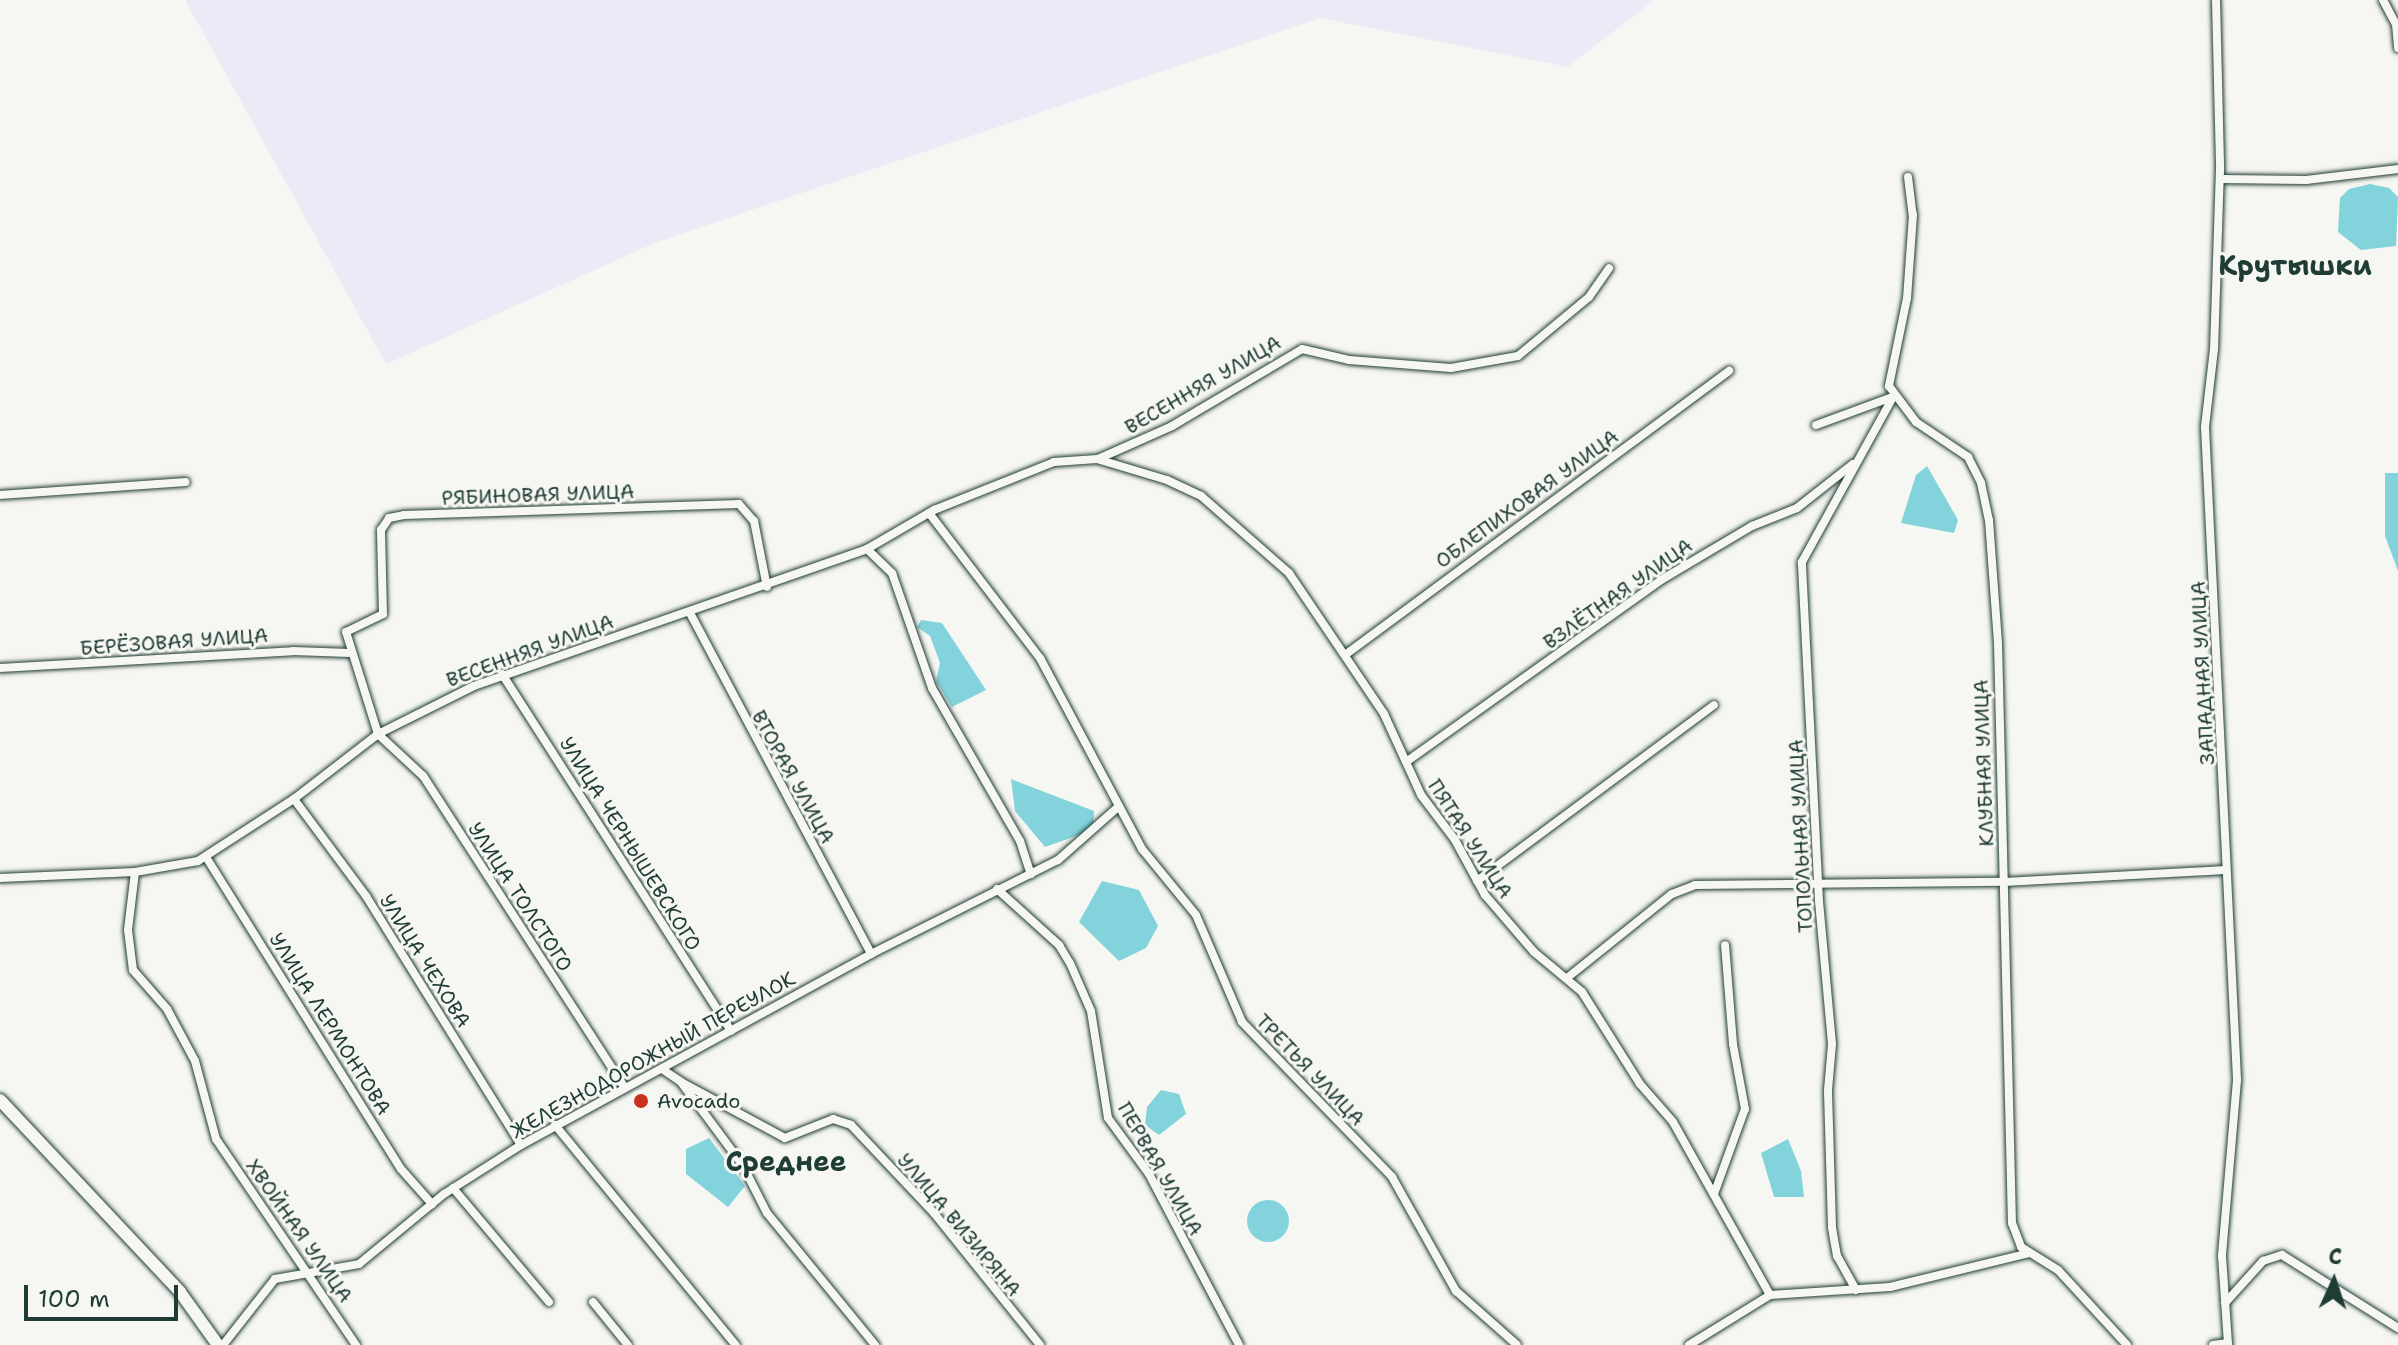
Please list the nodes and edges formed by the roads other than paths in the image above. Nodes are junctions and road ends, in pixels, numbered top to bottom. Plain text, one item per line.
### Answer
1 (2216, 0) edge
2 (2383, 0) edge
3 (2398, 48) edge
4 (2398, 169) edge
5 (1908, 177) dead end
6 (2220, 179) junction
7 (1609, 268) dead end
8 (1729, 371) dead end
9 (1893, 397) junction
10 (1816, 425) dead end
11 (1097, 459) junction
12 (1853, 464) junction
13 (186, 482) dead end
14 (0, 495) edge
15 (929, 513) junction
16 (867, 549) junction
17 (767, 587) junction
18 (690, 613) junction
19 (350, 653) junction
20 (1345, 655) junction
21 (0, 668) edge
22 (502, 674) junction
23 (1714, 705) dead end
24 (378, 734) junction
25 (1406, 762) junction
26 (294, 799) junction
27 (1119, 806) junction
28 (206, 857) junction
29 (2225, 870) junction
30 (135, 872) junction
31 (1031, 874) junction
32 (0, 878) edge
33 (1477, 881) junction
34 (2004, 882) junction
35 (1818, 884) junction
36 (997, 889) junction
37 (1725, 945) dead end
38 (871, 954) junction
39 (1567, 978) junction
40 (731, 1031) junction
41 (662, 1069) junction
42 (681, 1082) junction
43 (625, 1088) junction
44 (0, 1100) edge
45 (555, 1125) junction
46 (521, 1145) junction
47 (453, 1188) junction
48 (1714, 1194) junction
49 (432, 1204) junction
50 (2029, 1253) junction
51 (312, 1272) junction
52 (1856, 1290) junction
53 (1770, 1295) junction
54 (549, 1302) dead end
55 (593, 1302) dead end
56 (2225, 1303) junction
57 (2398, 1328) edge
58 (2228, 1344) edge
59 (221, 1345) edge
60 (356, 1345) edge
61 (628, 1345) edge
62 (736, 1345) edge
63 (875, 1345) edge
64 (1040, 1345) edge
65 (1239, 1345) edge
66 (1517, 1345) edge
67 (1689, 1345) edge
68 (2127, 1345) edge
69 (2213, 1345) edge

1 - 6 street, ЗАПАДНАЯ УЛИЦА
2 - 3 street
4 - 6 street
5 - 9 street
6 - 29 street, ЗАПАДНАЯ УЛИЦА
7 - 11 street, ВЕСЕННЯЯ УЛИЦА
8 - 20 street, ОБЛЕПИХОВАЯ УЛИЦА
9 - 10 street
9 - 12 street, ТОПОЛЬНАЯ УЛИЦА
9 - 34 street, КЛУБНАЯ УЛИЦА
11 - 15 street, ВЕСЕННЯЯ УЛИЦА
11 - 20 street, ПЯТАЯ УЛИЦА
12 - 25 street, ВЗЛЁТНАЯ УЛИЦА
12 - 35 street, ТОПОЛЬНАЯ УЛИЦА
13 - 14 street
15 - 16 street, ВЕСЕННЯЯ УЛИЦА
15 - 27 street, ТРЕТЬЯ УЛИЦА
16 - 17 street, ВЕСЕННЯЯ УЛИЦА
16 - 31 street
17 - 18 street, ВЕСЕННЯЯ УЛИЦА
17 - 19 street, РЯБИНОВАЯ УЛИЦА
18 - 22 street, ВЕСЕННЯЯ УЛИЦА
18 - 38 street, ВТОРАЯ УЛИЦА
19 - 21 street, БЕРЁЗОВАЯ УЛИЦА
19 - 24 street
20 - 25 street, ПЯТАЯ УЛИЦА
22 - 24 street, ВЕСЕННЯЯ УЛИЦА
22 - 40 street, УЛИЦА ЧЕРНЫШЕВСКОГО
23 - 33 street
24 - 26 street, ВЕСЕННЯЯ УЛИЦА
24 - 43 street, УЛИЦА ТОЛСТОГО
25 - 33 street, ПЯТАЯ УЛИЦА
26 - 28 street, ВЕСЕННЯЯ УЛИЦА
26 - 46 street, УЛИЦА ЧЕХОВА
27 - 31 street, ЖЕЛЕЗНОДОРОЖНЫЙ ПЕРЕУЛОК
27 - 66 street, ТРЕТЬЯ УЛИЦА
28 - 30 street, ВЕСЕННЯЯ УЛИЦА
28 - 49 street, УЛИЦА ЛЕРМОНТОВА
29 - 34 street
29 - 56 street, ЗАПАДНАЯ УЛИЦА
30 - 32 street, ВЕСЕННЯЯ УЛИЦА
30 - 51 street, ХВОЙНАЯ УЛИЦА
31 - 36 street, ЖЕЛЕЗНОДОРОЖНЫЙ ПЕРЕУЛОК
33 - 39 street, ПЯТАЯ УЛИЦА
34 - 35 street
34 - 50 street, КЛУБНАЯ УЛИЦА
35 - 39 street
35 - 52 street, ТОПОЛЬНАЯ УЛИЦА
36 - 38 street, ЖЕЛЕЗНОДОРОЖНЫЙ ПЕРЕУЛОК
36 - 65 street, ПЕРВАЯ УЛИЦА
37 - 48 street
38 - 40 street, ЖЕЛЕЗНОДОРОЖНЫЙ ПЕРЕУЛОК
39 - 48 street, ПЯТАЯ УЛИЦА
40 - 41 street, ЖЕЛЕЗНОДОРОЖНЫЙ ПЕРЕУЛОК
41 - 42 street
41 - 43 street, ЖЕЛЕЗНОДОРОЖНЫЙ ПЕРЕУЛОК
42 - 63 street
42 - 64 street, УЛИЦА ВИЗИРЯНА
43 - 45 street, ЖЕЛЕЗНОДОРОЖНЫЙ ПЕРЕУЛОК
44 - 59 street
45 - 46 street, ЖЕЛЕЗНОДОРОЖНЫЙ ПЕРЕУЛОК
45 - 62 street
46 - 47 street, ЖЕЛЕЗНОДОРОЖНЫЙ ПЕРЕУЛОК
47 - 49 street, ЖЕЛЕЗНОДОРОЖНЫЙ ПЕРЕУЛОК
47 - 54 street
48 - 53 street, ПЯТАЯ УЛИЦА
49 - 51 street, ЖЕЛЕЗНОДОРОЖНЫЙ ПЕРЕУЛОК
50 - 52 street
50 - 68 street
51 - 59 street, ЖЕЛЕЗНОДОРОЖНЫЙ ПЕРЕУЛОК
51 - 60 street, ХВОЙНАЯ УЛИЦА
52 - 53 street
53 - 67 street
55 - 61 street
56 - 57 street
56 - 58 street, ЗАПАДНАЯ УЛИЦА
58 - 69 street

